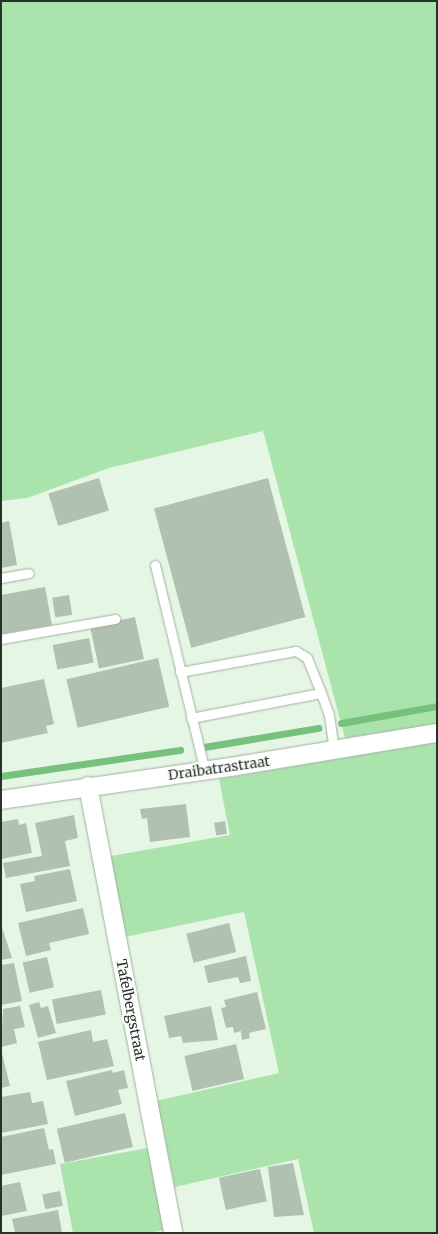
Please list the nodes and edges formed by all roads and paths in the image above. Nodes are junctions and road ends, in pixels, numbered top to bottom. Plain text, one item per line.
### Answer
1 (156, 565) dead end
2 (29, 573) dead end
3 (1, 578) edge
4 (115, 618) dead end
5 (1, 639) edge
6 (180, 672) junction
7 (321, 693) junction
8 (191, 718) junction
9 (437, 733) edge
10 (334, 750) junction
11 (205, 771) junction
12 (88, 786) junction
13 (1, 800) edge
14 (173, 1233) edge

1 - 6 lane
2 - 3 lane
4 - 5 lane
6 - 7 lane
6 - 8 lane
7 - 8 lane
7 - 10 lane
8 - 11 lane
9 - 10 street, Draibatrastraat
10 - 11 street, Draibatrastraat
11 - 12 street, Draibatrastraat
12 - 13 street, Draibatrastraat
12 - 14 street, Tafelbergstraat

